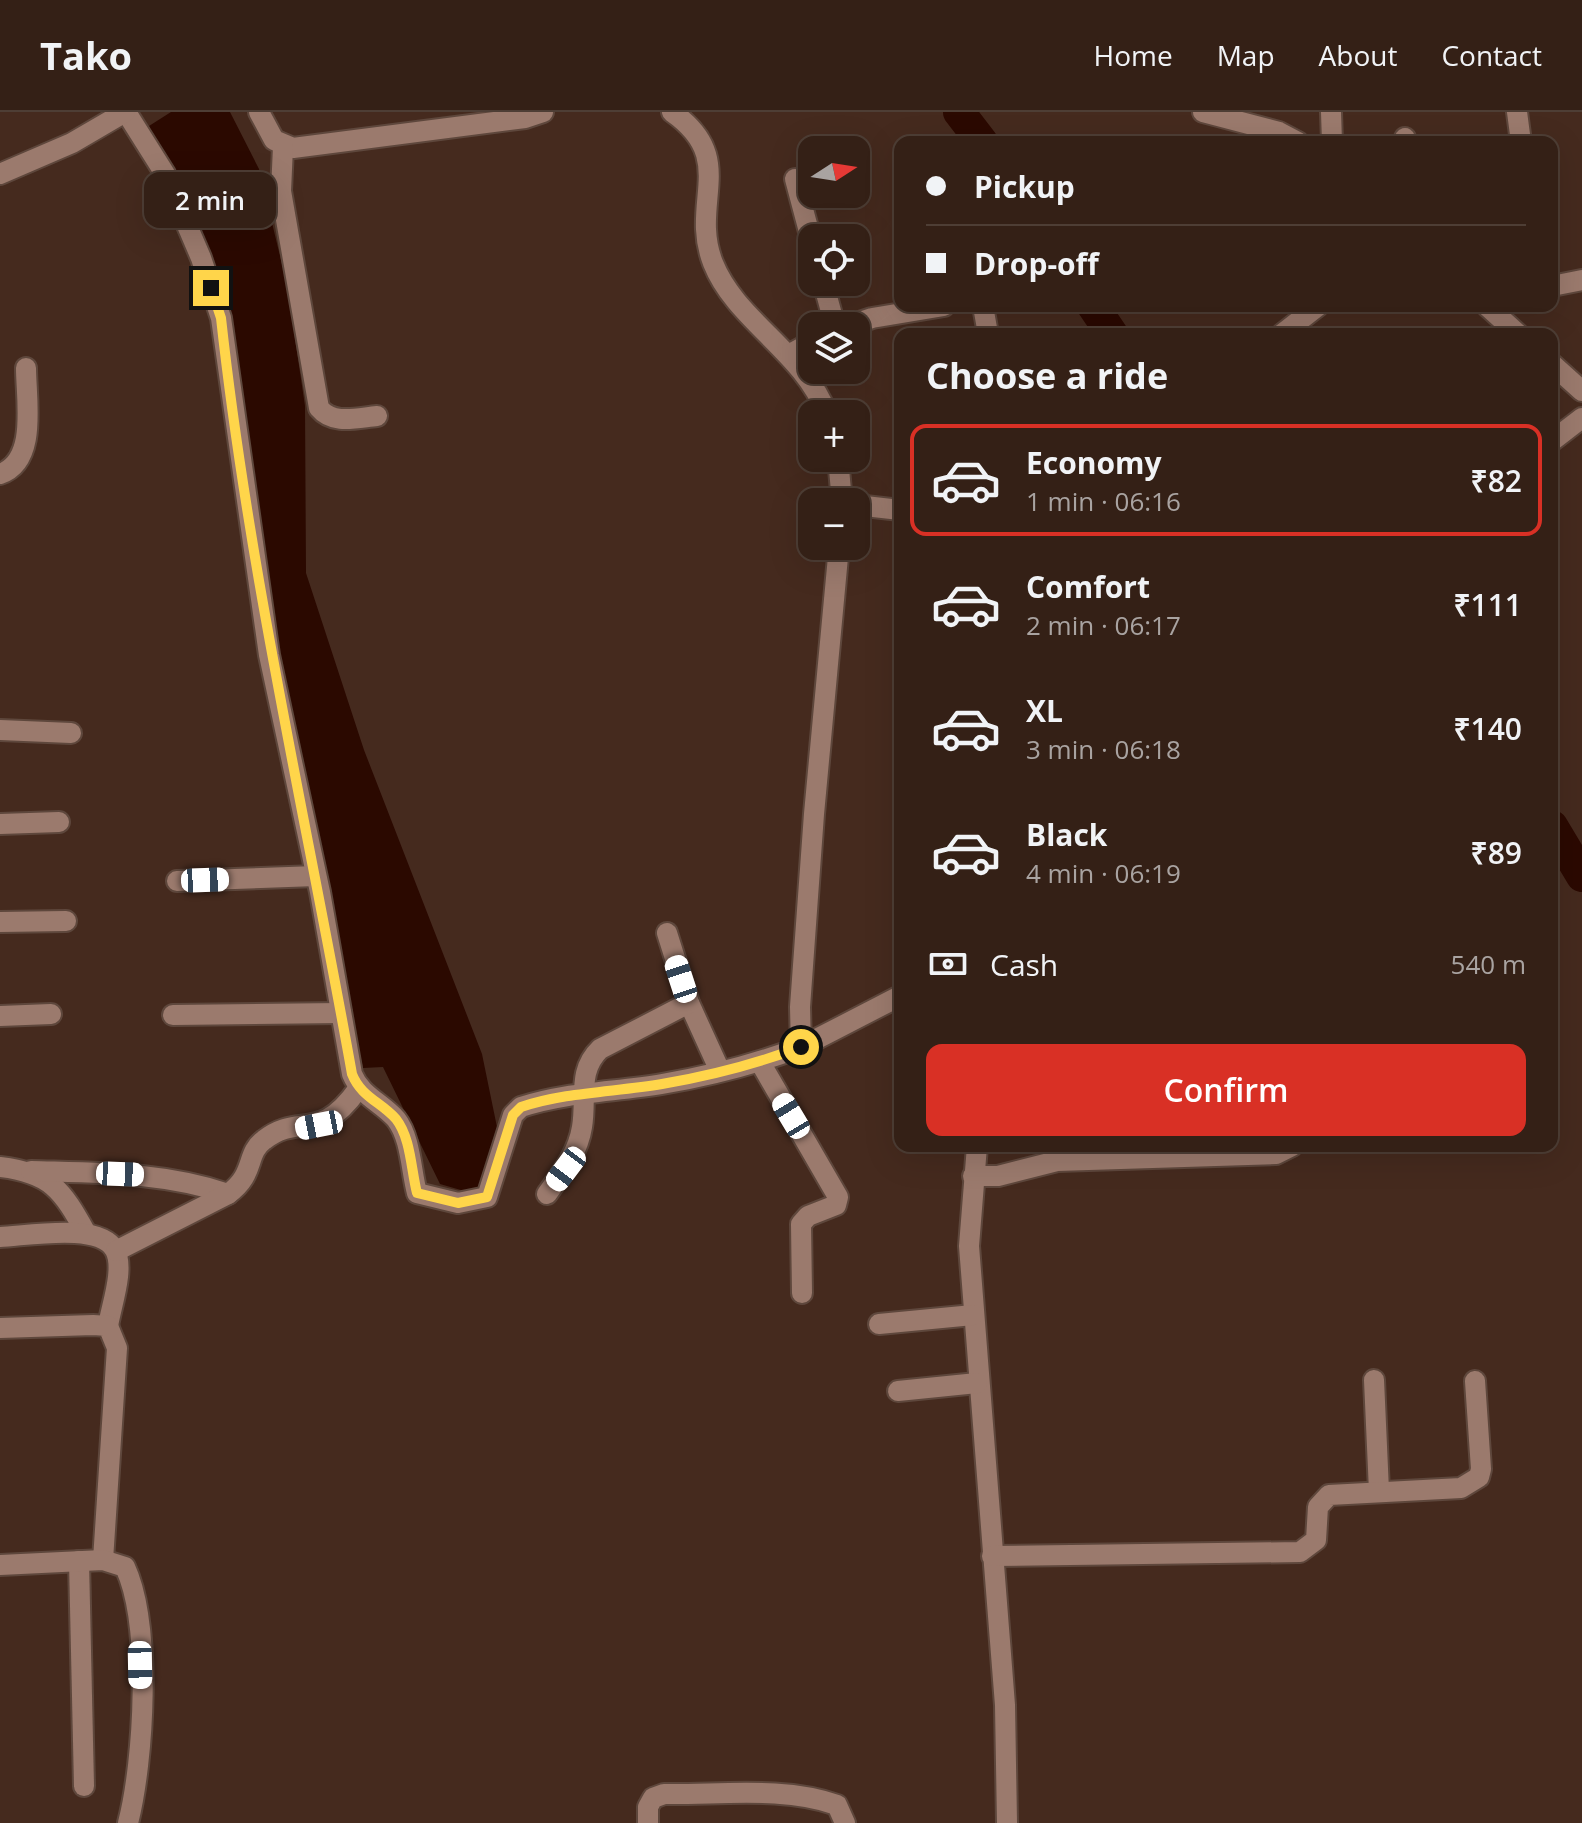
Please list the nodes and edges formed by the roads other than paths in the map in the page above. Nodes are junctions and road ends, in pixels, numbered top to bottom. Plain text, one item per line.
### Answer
1 (126, 112) edge
2 (259, 112) edge
3 (543, 112) edge
4 (672, 112) edge
5 (1203, 112) edge
6 (1331, 112) edge
7 (1517, 112) edge
8 (1247, 117) edge
9 (1286, 136) edge
10 (1332, 136) edge
11 (1520, 136) edge
12 (283, 147) junction
13 (0, 174) edge
14 (795, 179) dead end
15 (807, 224) edge
16 (1582, 280) edge
17 (1558, 285) edge
18 (908, 312) edge
19 (1310, 312) edge
20 (1493, 312) edge
21 (870, 319) edge
22 (1290, 328) edge
23 (1510, 328) edge
24 (798, 350) edge
25 (790, 354) junction
26 (26, 368) dead end
27 (1558, 369) edge
28 (1582, 391) edge
29 (822, 400) edge
30 (377, 416) dead end
31 (1582, 418) edge
32 (1558, 436) edge
33 (0, 474) edge
34 (870, 507) edge
35 (894, 509) edge
36 (838, 560) edge
37 (0, 730) edge
38 (71, 733) dead end
39 (59, 822) dead end
40 (0, 824) edge
41 (316, 876) junction
42 (177, 881) dead end
43 (66, 921) dead end
44 (0, 922) edge
45 (667, 933) dead end
46 (894, 999) edge
47 (689, 1003) junction
48 (341, 1013) junction
49 (51, 1014) dead end
50 (173, 1015) dead end
51 (0, 1016) edge
52 (801, 1047) junction
53 (760, 1062) junction
54 (720, 1071) junction
55 (358, 1089) junction
56 (585, 1093) junction
57 (976, 1152) edge
58 (1280, 1152) edge
59 (0, 1167) edge
60 (31, 1171) junction
61 (973, 1176) junction
62 (228, 1194) junction
63 (547, 1194) dead end
64 (86, 1233) junction
65 (0, 1237) edge
66 (116, 1251) junction
67 (802, 1293) dead end
68 (973, 1315) junction
69 (879, 1324) dead end
70 (108, 1326) junction
71 (0, 1328) edge
72 (1374, 1380) dead end
73 (1475, 1381) dead end
74 (977, 1383) junction
75 (898, 1391) dead end
76 (1379, 1491) junction
77 (992, 1556) junction
78 (103, 1560) junction
79 (79, 1561) junction
80 (0, 1565) edge
81 (84, 1786) dead end
82 (128, 1823) edge
83 (648, 1823) edge
84 (845, 1823) edge
85 (1007, 1823) edge

1 - 13 street
1 - 41 street
2 - 12 street
3 - 12 street
4 - 25 street
5 - 8 street
6 - 10 street
7 - 11 street
8 - 9 street
12 - 30 street
14 - 15 street
16 - 17 street
18 - 21 street
19 - 22 street
20 - 23 street
24 - 25 street
25 - 29 street
26 - 33 street
27 - 28 street
31 - 32 street
34 - 35 street
36 - 52 street
37 - 38 street
39 - 40 street
41 - 42 street
41 - 48 street
43 - 44 street
45 - 47 street
46 - 52 street
47 - 54 street
47 - 56 street
48 - 50 street
48 - 55 street
49 - 51 street
52 - 53 street
53 - 54 street
53 - 67 street
54 - 56 street
55 - 56 street
55 - 62 street
56 - 63 street
57 - 61 street
58 - 61 street
59 - 60 street
60 - 62 street
60 - 64 street
61 - 68 street
62 - 66 street
64 - 65 street
64 - 66 street
66 - 70 street
68 - 69 street
68 - 74 street
70 - 71 street
70 - 78 street
72 - 76 street
73 - 76 street
74 - 75 street
74 - 77 street
76 - 77 street
77 - 85 street
78 - 79 street
78 - 82 street
79 - 80 street
79 - 81 street
83 - 84 street

